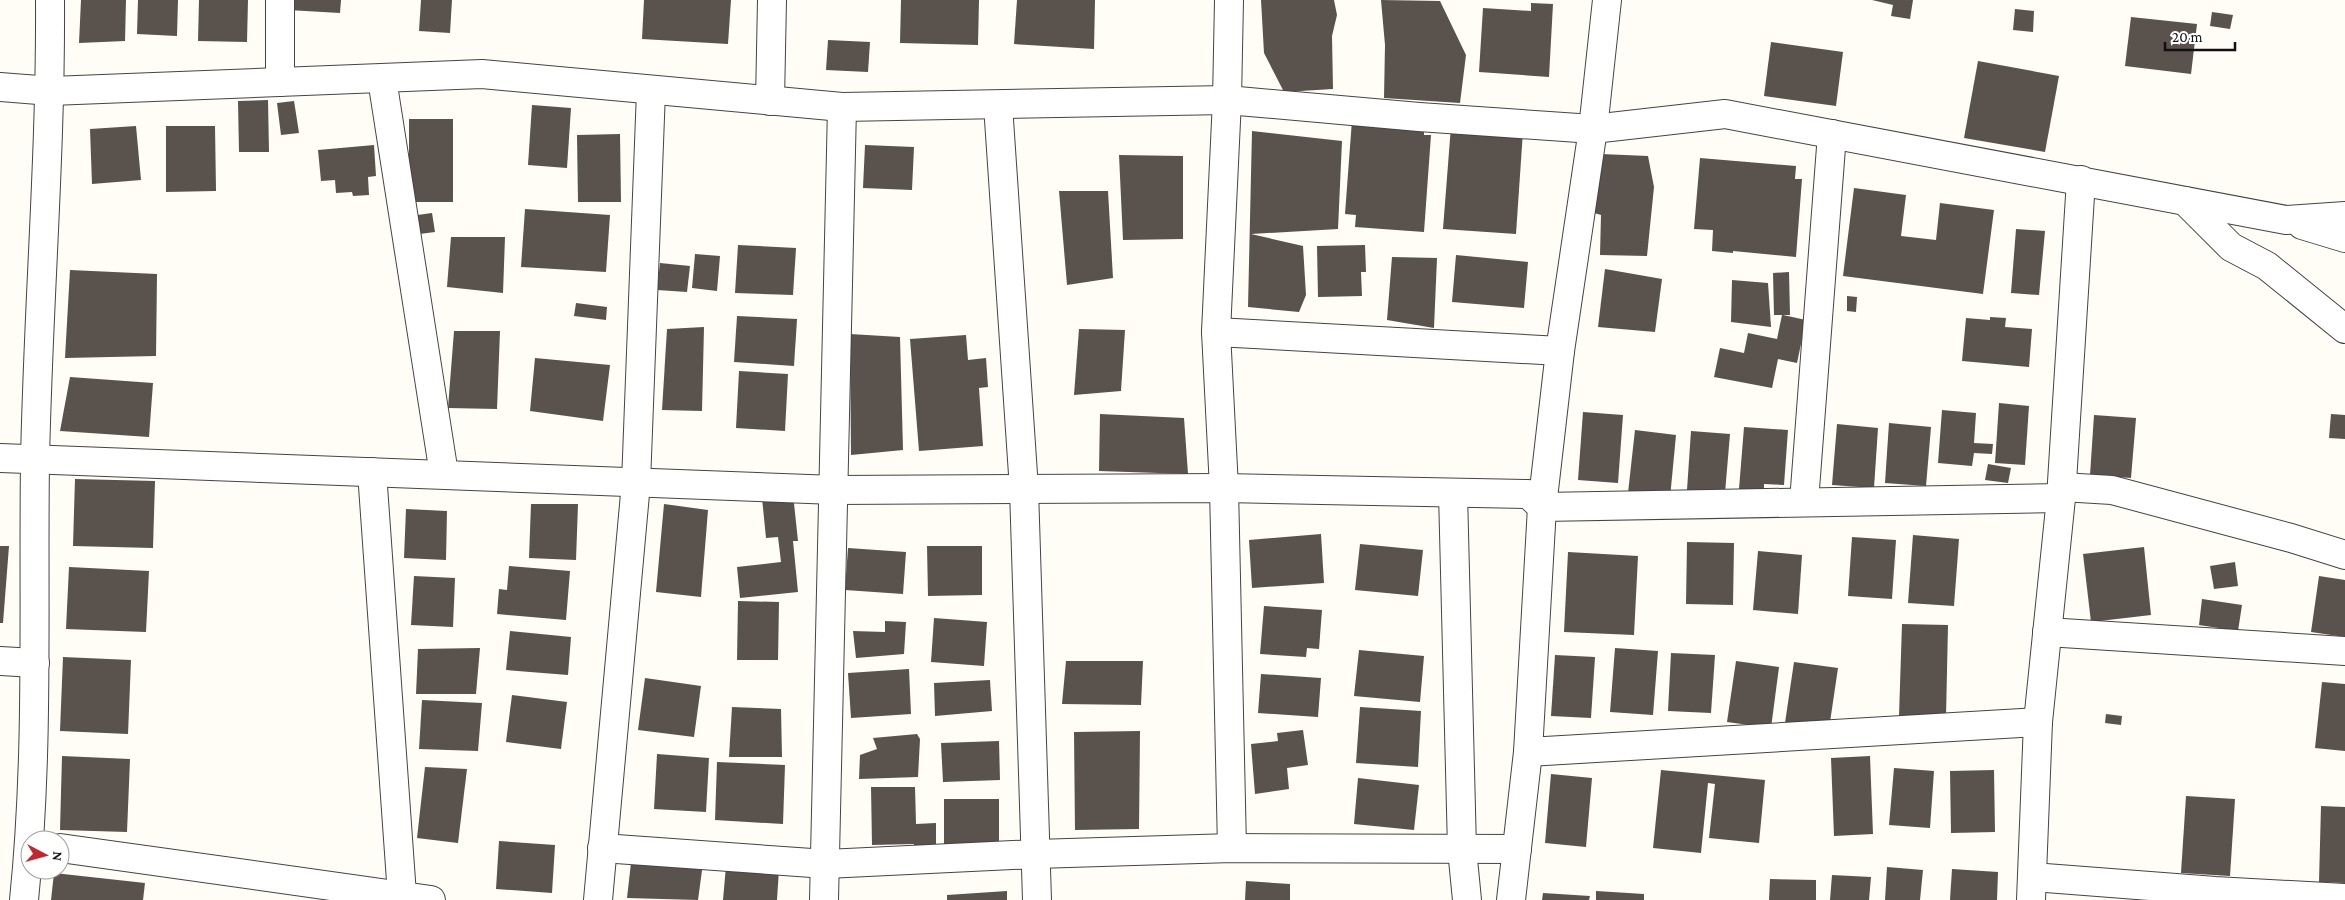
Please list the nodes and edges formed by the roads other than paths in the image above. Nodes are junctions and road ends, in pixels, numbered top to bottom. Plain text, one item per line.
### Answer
1 (50, 0) edge
2 (280, 0) edge
3 (772, 0) edge
4 (1229, 0) edge
5 (1608, 0) edge
6 (382, 78) junction
7 (280, 82) junction
8 (0, 88) edge
9 (51, 91) junction
10 (651, 91) junction
11 (1227, 100) junction
12 (770, 101) junction
13 (998, 104) junction
14 (842, 107) junction
15 (1593, 129) junction
16 (1832, 134) junction
17 (2081, 180) junction
18 (2185, 200) junction
19 (2345, 216) edge
20 (2286, 220) junction
21 (2345, 238) edge
22 (2345, 329) edge
23 (1216, 332) junction
24 (1560, 351) junction
25 (0, 458) edge
26 (35, 460) junction
27 (372, 472) junction
28 (444, 474) junction
29 (636, 483) junction
30 (1224, 488) junction
31 (835, 490) junction
32 (1024, 490) junction
33 (1453, 492) junction
34 (2061, 493) junction
35 (1804, 502) junction
36 (1542, 507) junction
37 (2345, 555) edge
38 (2047, 632) junction
39 (2345, 651) edge
40 (0, 661) edge
41 (35, 663) junction
42 (2038, 722) junction
43 (1528, 752) junction
44 (30, 830) edge
45 (602, 848) junction
46 (1232, 848) junction
47 (1462, 849) junction
48 (1517, 849) junction
49 (70, 850) edge
50 (1036, 854) junction
51 (826, 864) junction
52 (26, 880) edge
53 (2032, 888) edge
54 (285, 890) edge
55 (402, 895) junction
56 (2345, 898) edge
57 (24, 900) edge
58 (431, 900) edge
59 (598, 900) edge
60 (824, 900) edge
61 (1037, 900) edge
62 (1467, 900) edge
63 (1511, 900) edge

1 - 9 street
2 - 7 street
3 - 12 street
4 - 11 street
5 - 15 street
6 - 7 street
6 - 10 street
6 - 28 street
7 - 9 street
8 - 9 street
9 - 26 street
10 - 12 street
10 - 29 street
11 - 13 street
11 - 15 street
11 - 23 street
12 - 14 street
13 - 14 street
13 - 32 street
14 - 31 street
15 - 16 street
15 - 24 street
16 - 17 street
16 - 35 street
17 - 18 street
17 - 34 street
18 - 20 street
18 - 22 street
19 - 20 street
20 - 21 street
23 - 24 street
23 - 30 street
24 - 36 street
25 - 26 street
26 - 27 street
26 - 41 street
27 - 28 street
27 - 55 street
28 - 29 street
29 - 31 street
29 - 45 street
30 - 32 street
30 - 33 street
30 - 46 street
31 - 32 street
31 - 51 street
32 - 50 street
33 - 36 street
33 - 47 street
34 - 35 street
34 - 37 street
34 - 38 street
35 - 36 street
36 - 43 street
38 - 39 street
38 - 42 street
40 - 41 street
41 - 44 street
42 - 43 street
42 - 53 street
43 - 48 street
45 - 51 street
45 - 59 street
46 - 47 street
46 - 50 street
47 - 48 street
47 - 62 street
48 - 63 street
49 - 54 street
50 - 51 street
50 - 61 street
51 - 60 street
52 - 57 street
53 - 56 street
54 - 55 street
55 - 58 street

